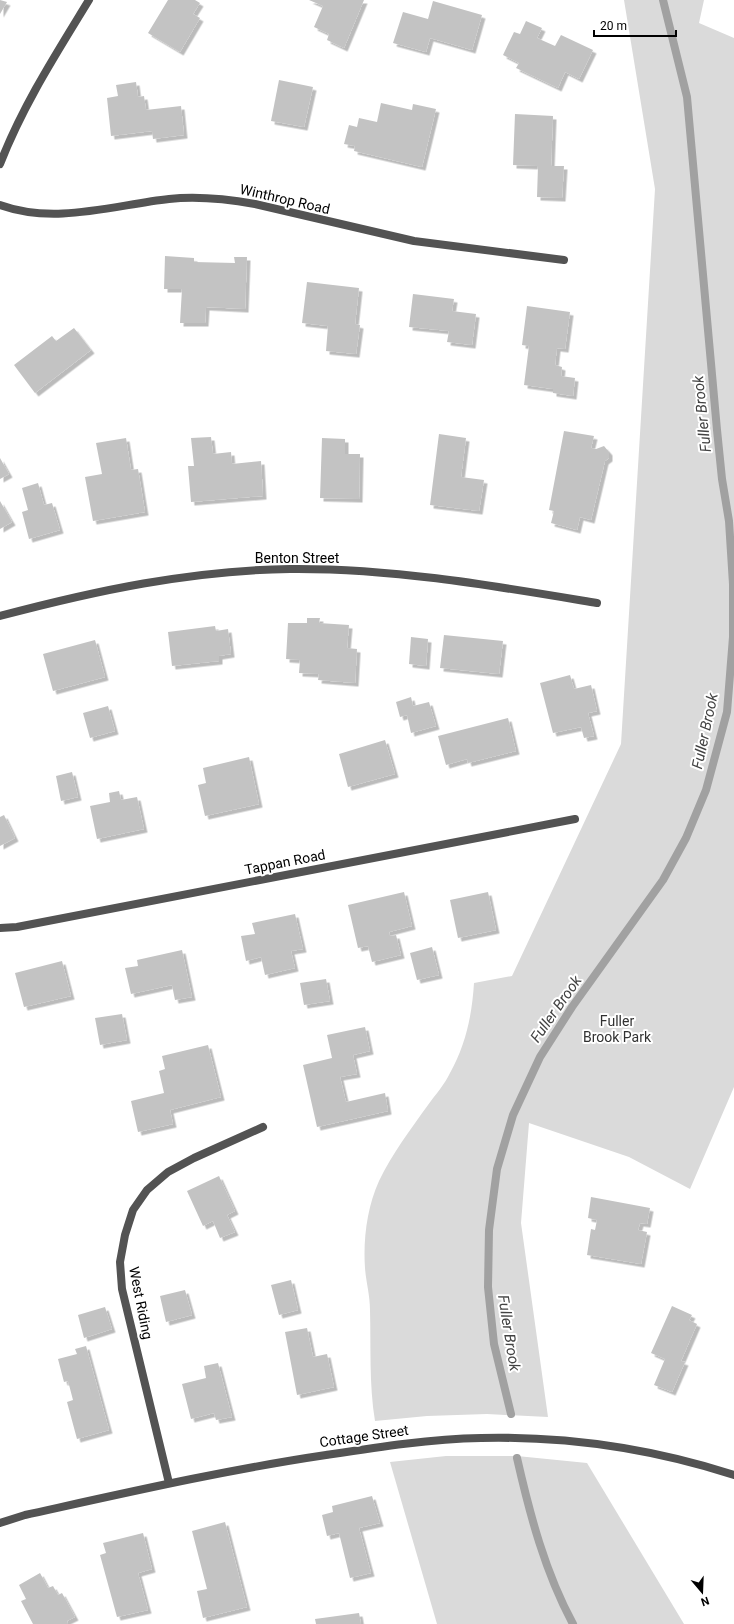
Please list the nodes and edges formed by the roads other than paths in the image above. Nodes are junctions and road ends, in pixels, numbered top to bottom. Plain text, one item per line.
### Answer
1 (90, 0) edge
2 (0, 164) edge
3 (0, 205) edge
4 (564, 260) dead end
5 (596, 603) dead end
6 (0, 616) edge
7 (575, 819) dead end
8 (0, 928) edge
9 (263, 1127) dead end
10 (734, 1475) edge
11 (169, 1483) junction
12 (0, 1523) edge

1 - 2 street
3 - 4 street, Winthrop Road
5 - 6 street, Benton Street
7 - 8 street, Tappan Road
9 - 11 street, West Riding
10 - 11 street, Cottage Street
11 - 12 street, Cottage Street

